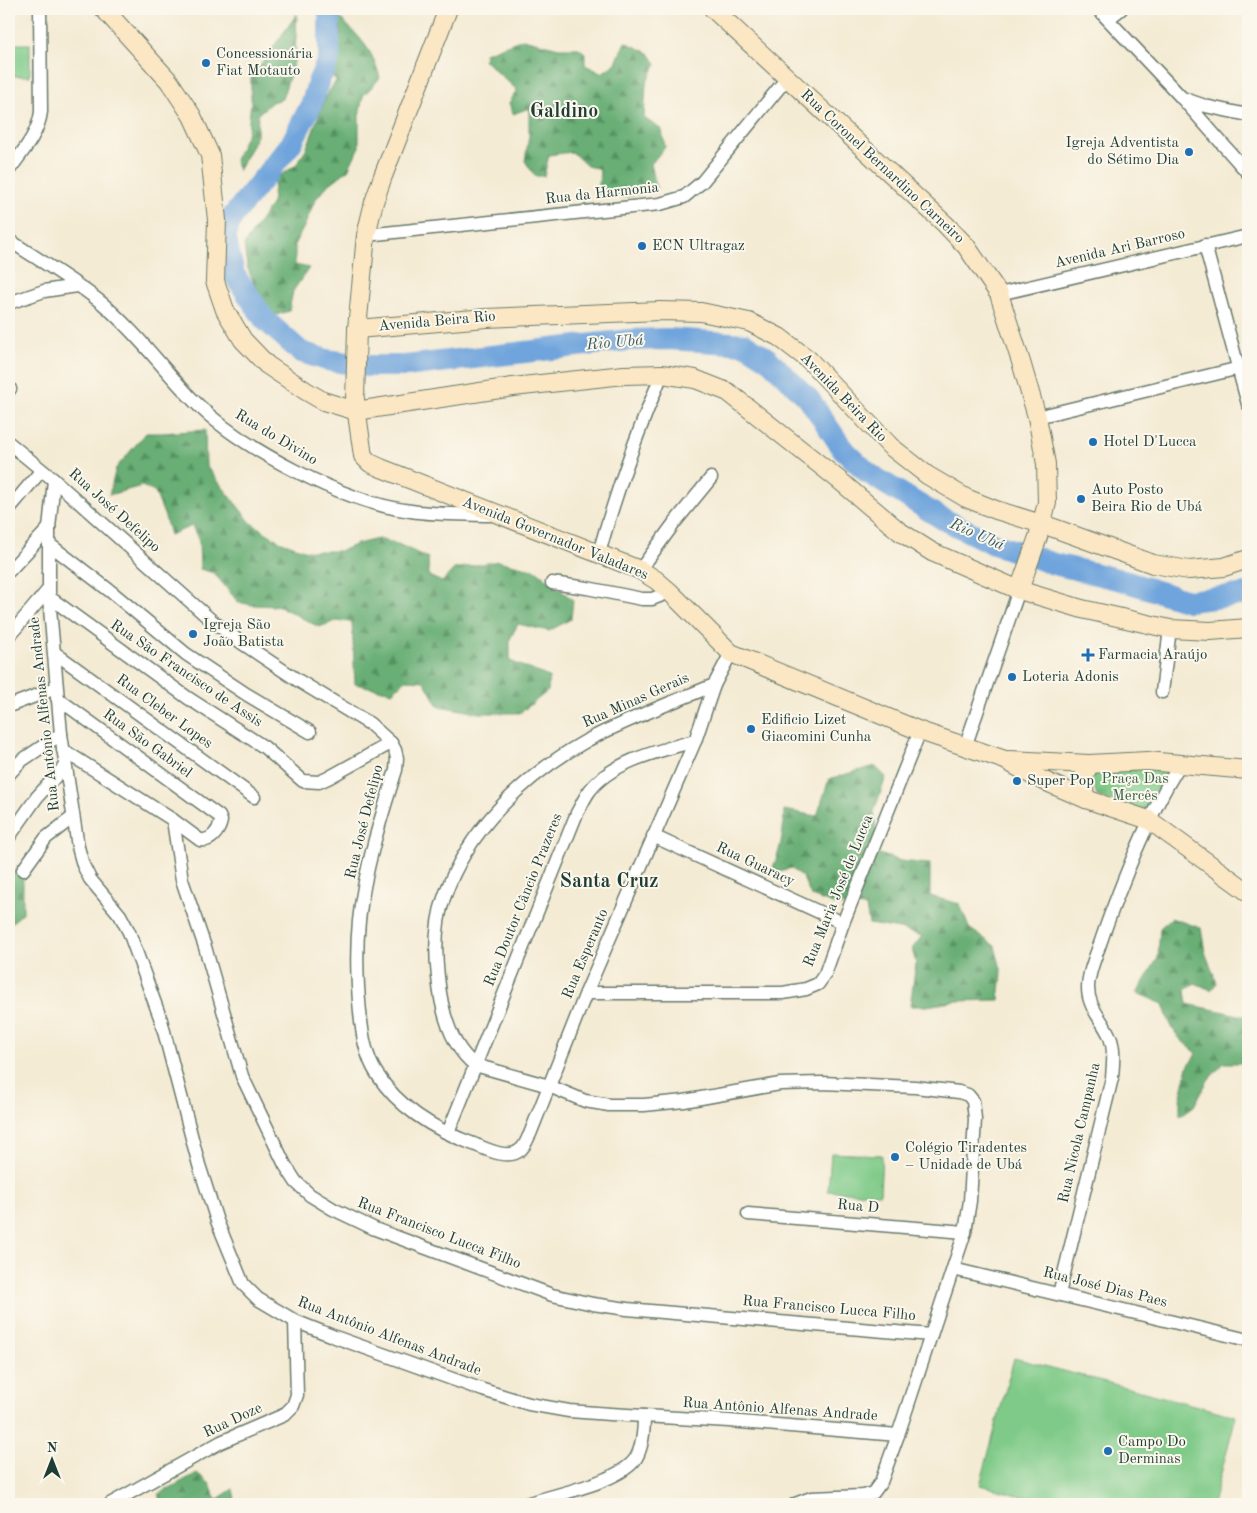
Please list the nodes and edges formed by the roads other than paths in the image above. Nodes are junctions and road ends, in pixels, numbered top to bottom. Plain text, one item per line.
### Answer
1 (40, 9) edge
2 (104, 9) edge
3 (448, 9) edge
4 (714, 9) edge
5 (1098, 9) edge
6 (1121, 9) edge
7 (1108, 19) junction
8 (787, 78) junction
9 (1182, 98) junction
10 (1248, 115) edge
11 (9, 170) edge
12 (1248, 174) edge
13 (366, 234) junction
14 (1248, 236) edge
15 (9, 240) edge
16 (1205, 245) junction
17 (77, 286) junction
18 (999, 294) junction
19 (9, 303) edge
20 (357, 336) junction
21 (1243, 367) edge
22 (662, 374) junction
23 (1248, 404) edge
24 (355, 405) junction
25 (1037, 417) junction
26 (9, 443) edge
27 (42, 471) junction
28 (710, 478) dead end
29 (54, 480) junction
30 (9, 509) edge
31 (501, 516) junction
32 (49, 528) junction
33 (1040, 532) junction
34 (49, 544) junction
35 (599, 553) junction
36 (1248, 560) edge
37 (640, 570) junction
38 (9, 571) edge
39 (552, 583) dead end
40 (1022, 583) junction
41 (670, 592) junction
42 (48, 593) junction
43 (1248, 628) edge
44 (1170, 629) junction
45 (9, 636) edge
46 (55, 653) junction
47 (731, 653) junction
48 (714, 685) junction
49 (1162, 692) dead end
50 (56, 693) junction
51 (9, 706) edge
52 (920, 731) junction
53 (310, 732) dead end
54 (61, 734) junction
55 (695, 742) junction
56 (391, 743) junction
57 (966, 747) junction
58 (63, 750) junction
59 (1005, 760) junction
60 (1181, 763) junction
61 (1089, 764) junction
62 (65, 766) junction
63 (1248, 770) edge
64 (9, 774) edge
65 (254, 797) dead end
66 (1086, 799) junction
67 (73, 817) junction
68 (173, 820) junction
69 (1149, 820) junction
70 (653, 836) junction
71 (9, 837) edge
72 (23, 870) dead end
73 (1248, 892) edge
74 (843, 923) junction
75 (586, 993) junction
76 (475, 1065) junction
77 (549, 1086) junction
78 (448, 1133) junction
79 (520, 1150) joint
80 (748, 1214) dead end
81 (965, 1232) junction
82 (953, 1269) junction
83 (1059, 1294) junction
84 (295, 1321) junction
85 (931, 1334) junction
86 (1248, 1340) edge
87 (644, 1416) junction
88 (898, 1435) junction
89 (811, 1501) edge
90 (110, 1504) edge
91 (526, 1504) edge
92 (795, 1504) edge

1 - 11 street
2 - 24 main road
3 - 13 main road
4 - 8 main road, Rua Coronel Bernardino Carneiro
5 - 7 street
6 - 7 street
7 - 9 street
8 - 13 street, Rua da Harmonia
8 - 18 main road, Rua Coronel Bernardino Carneiro
9 - 10 street
9 - 12 street
13 - 20 main road
14 - 16 street, Avenida Ari Barroso
15 - 17 street, Rua do Divino
16 - 18 street, Avenida Ari Barroso
16 - 21 street
17 - 19 street
17 - 31 street, Rua do Divino
18 - 25 main road, Rua Coronel Bernardino Carneiro
20 - 24 main road
20 - 33 main road, Avenida Beira Rio
21 - 23 street
21 - 25 street
22 - 24 main road
22 - 35 street
22 - 40 main road
24 - 31 main road, Avenida Governador Valadares
25 - 33 main road, Rua Coronel Bernardino Carneiro
26 - 27 street, Rua José Defelipo
27 - 29 street, Rua José Defelipo
27 - 30 street
28 - 37 street
29 - 32 street, Rua Antônio Alfenas Andrade
29 - 56 street, Rua José Defelipo
31 - 35 main road, Avenida Governador Valadares
32 - 34 street, Rua Antônio Alfenas Andrade
32 - 38 street
33 - 36 main road, Avenida Beira Rio
33 - 40 main road, Rua Coronel Bernardino Carneiro
34 - 42 street, Rua Antônio Alfenas Andrade
34 - 53 street
35 - 37 main road, Avenida Governador Valadares
37 - 41 main road, Avenida Governador Valadares
39 - 41 street
40 - 44 main road
40 - 57 street
41 - 47 main road, Avenida Governador Valadares
42 - 45 street
42 - 46 street, Rua Antônio Alfenas Andrade
42 - 56 street, Rua São Francisco de Assis
43 - 44 main road
44 - 49 street
46 - 50 street, Rua Antônio Alfenas Andrade
46 - 65 street, Rua Cleber Lopes
47 - 48 street, Rua Minas Gerais
47 - 52 main road, Avenida Governador Valadares
48 - 55 street, Rua Esperanto
48 - 76 street, Rua Minas Gerais
50 - 51 street
50 - 54 street, Rua Antônio Alfenas Andrade
50 - 68 street, Rua São Gabriel
52 - 57 main road, Avenida Governador Valadares
52 - 74 street, Rua Maria José de Lucca
54 - 58 street, Rua Antônio Alfenas Andrade
54 - 64 street
55 - 70 street, Rua Esperanto
55 - 76 street, Rua Doutor Câncio Prazeres
56 - 78 street, Rua José Defelipo
57 - 59 main road, Avenida Governador Valadares
58 - 62 street, Rua Antônio Alfenas Andrade
58 - 68 street
59 - 61 main road
59 - 66 main road
60 - 61 main road
60 - 63 main road
60 - 69 street, Rua Nicola Campanha
61 - 66 main road
62 - 67 street, Rua Antônio Alfenas Andrade
62 - 71 street
66 - 69 main road
67 - 72 street
67 - 84 street, Rua Antônio Alfenas Andrade
68 - 85 street, Rua Francisco Lucca Filho
69 - 73 main road
69 - 83 street, Rua Nicola Campanha
70 - 74 street, Rua Guaracy
70 - 75 street, Rua Esperanto
74 - 75 street, Rua Maria José de Lucca
75 - 77 street, Rua Esperanto
76 - 77 street
76 - 78 street, Rua Doutor Câncio Prazeres
77 - 79 street, Rua Esperanto
77 - 81 street
78 - 79 street, Rua José Defelipo
80 - 81 street, Rua D
81 - 82 street
82 - 83 street, Rua José Dias Paes
82 - 85 street
83 - 86 street, Rua José Dias Paes
84 - 87 street, Rua Antônio Alfenas Andrade
84 - 90 street, Rua Doze
85 - 88 street
87 - 88 street, Rua Antônio Alfenas Andrade
87 - 91 street
88 - 89 street
89 - 92 street

